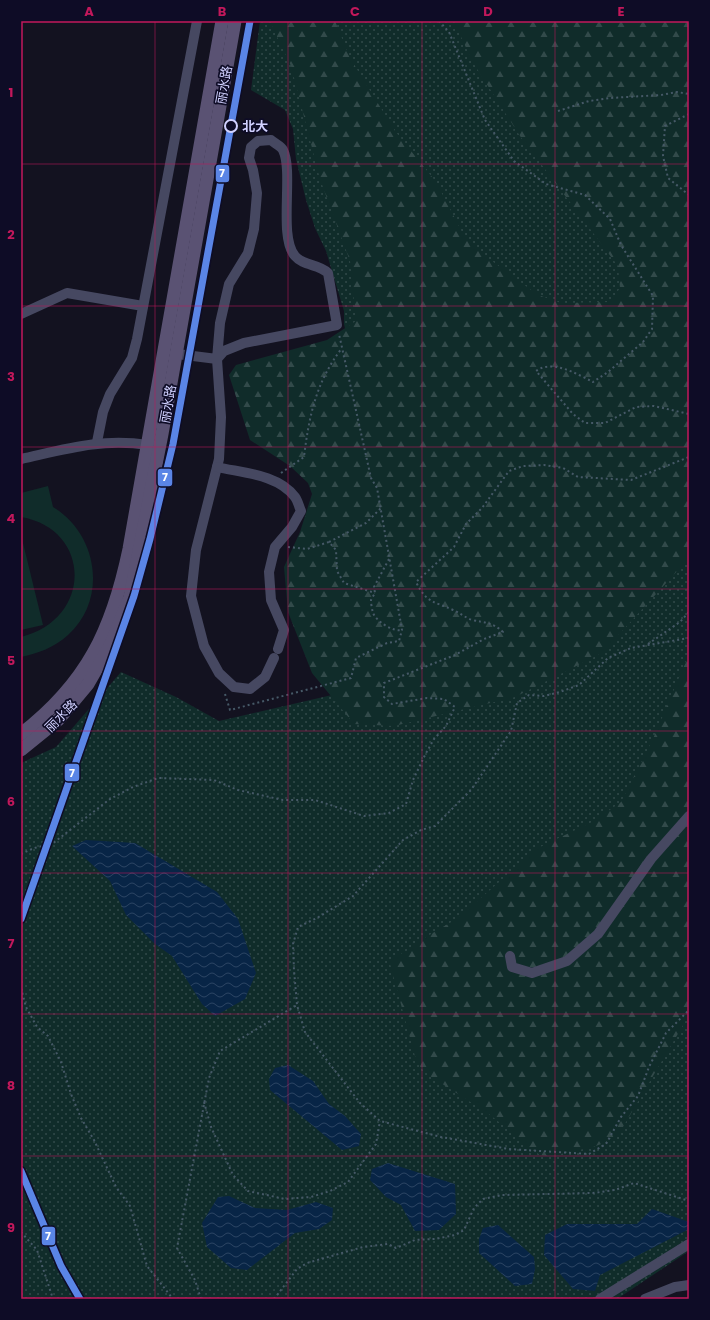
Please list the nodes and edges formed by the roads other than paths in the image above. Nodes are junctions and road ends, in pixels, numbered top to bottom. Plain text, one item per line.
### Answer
1 (197, 21) edge
2 (222, 21) edge
3 (235, 21) edge
4 (143, 306) junction
5 (21, 314) edge
6 (177, 354) junction
7 (216, 359) junction
8 (97, 442) junction
9 (148, 445) junction
10 (21, 459) edge
11 (217, 467) junction
12 (21, 734) edge
13 (21, 750) edge
14 (689, 816) edge
15 (510, 956) dead end
16 (689, 1244) edge
17 (689, 1285) edge
18 (658, 1296) edge
19 (600, 1299) edge
20 (645, 1299) edge

1 - 4 street
2 - 9 main road, 丽水路
3 - 6 main road, 丽水路
4 - 5 street
4 - 8 street
6 - 7 street
6 - 13 main road, 丽水路
7 - 7 street
7 - 11 street
8 - 9 street
8 - 10 street
9 - 12 main road, 丽水路
11 - 11 street
14 - 15 street
16 - 19 street
17 - 18 street
18 - 20 street

